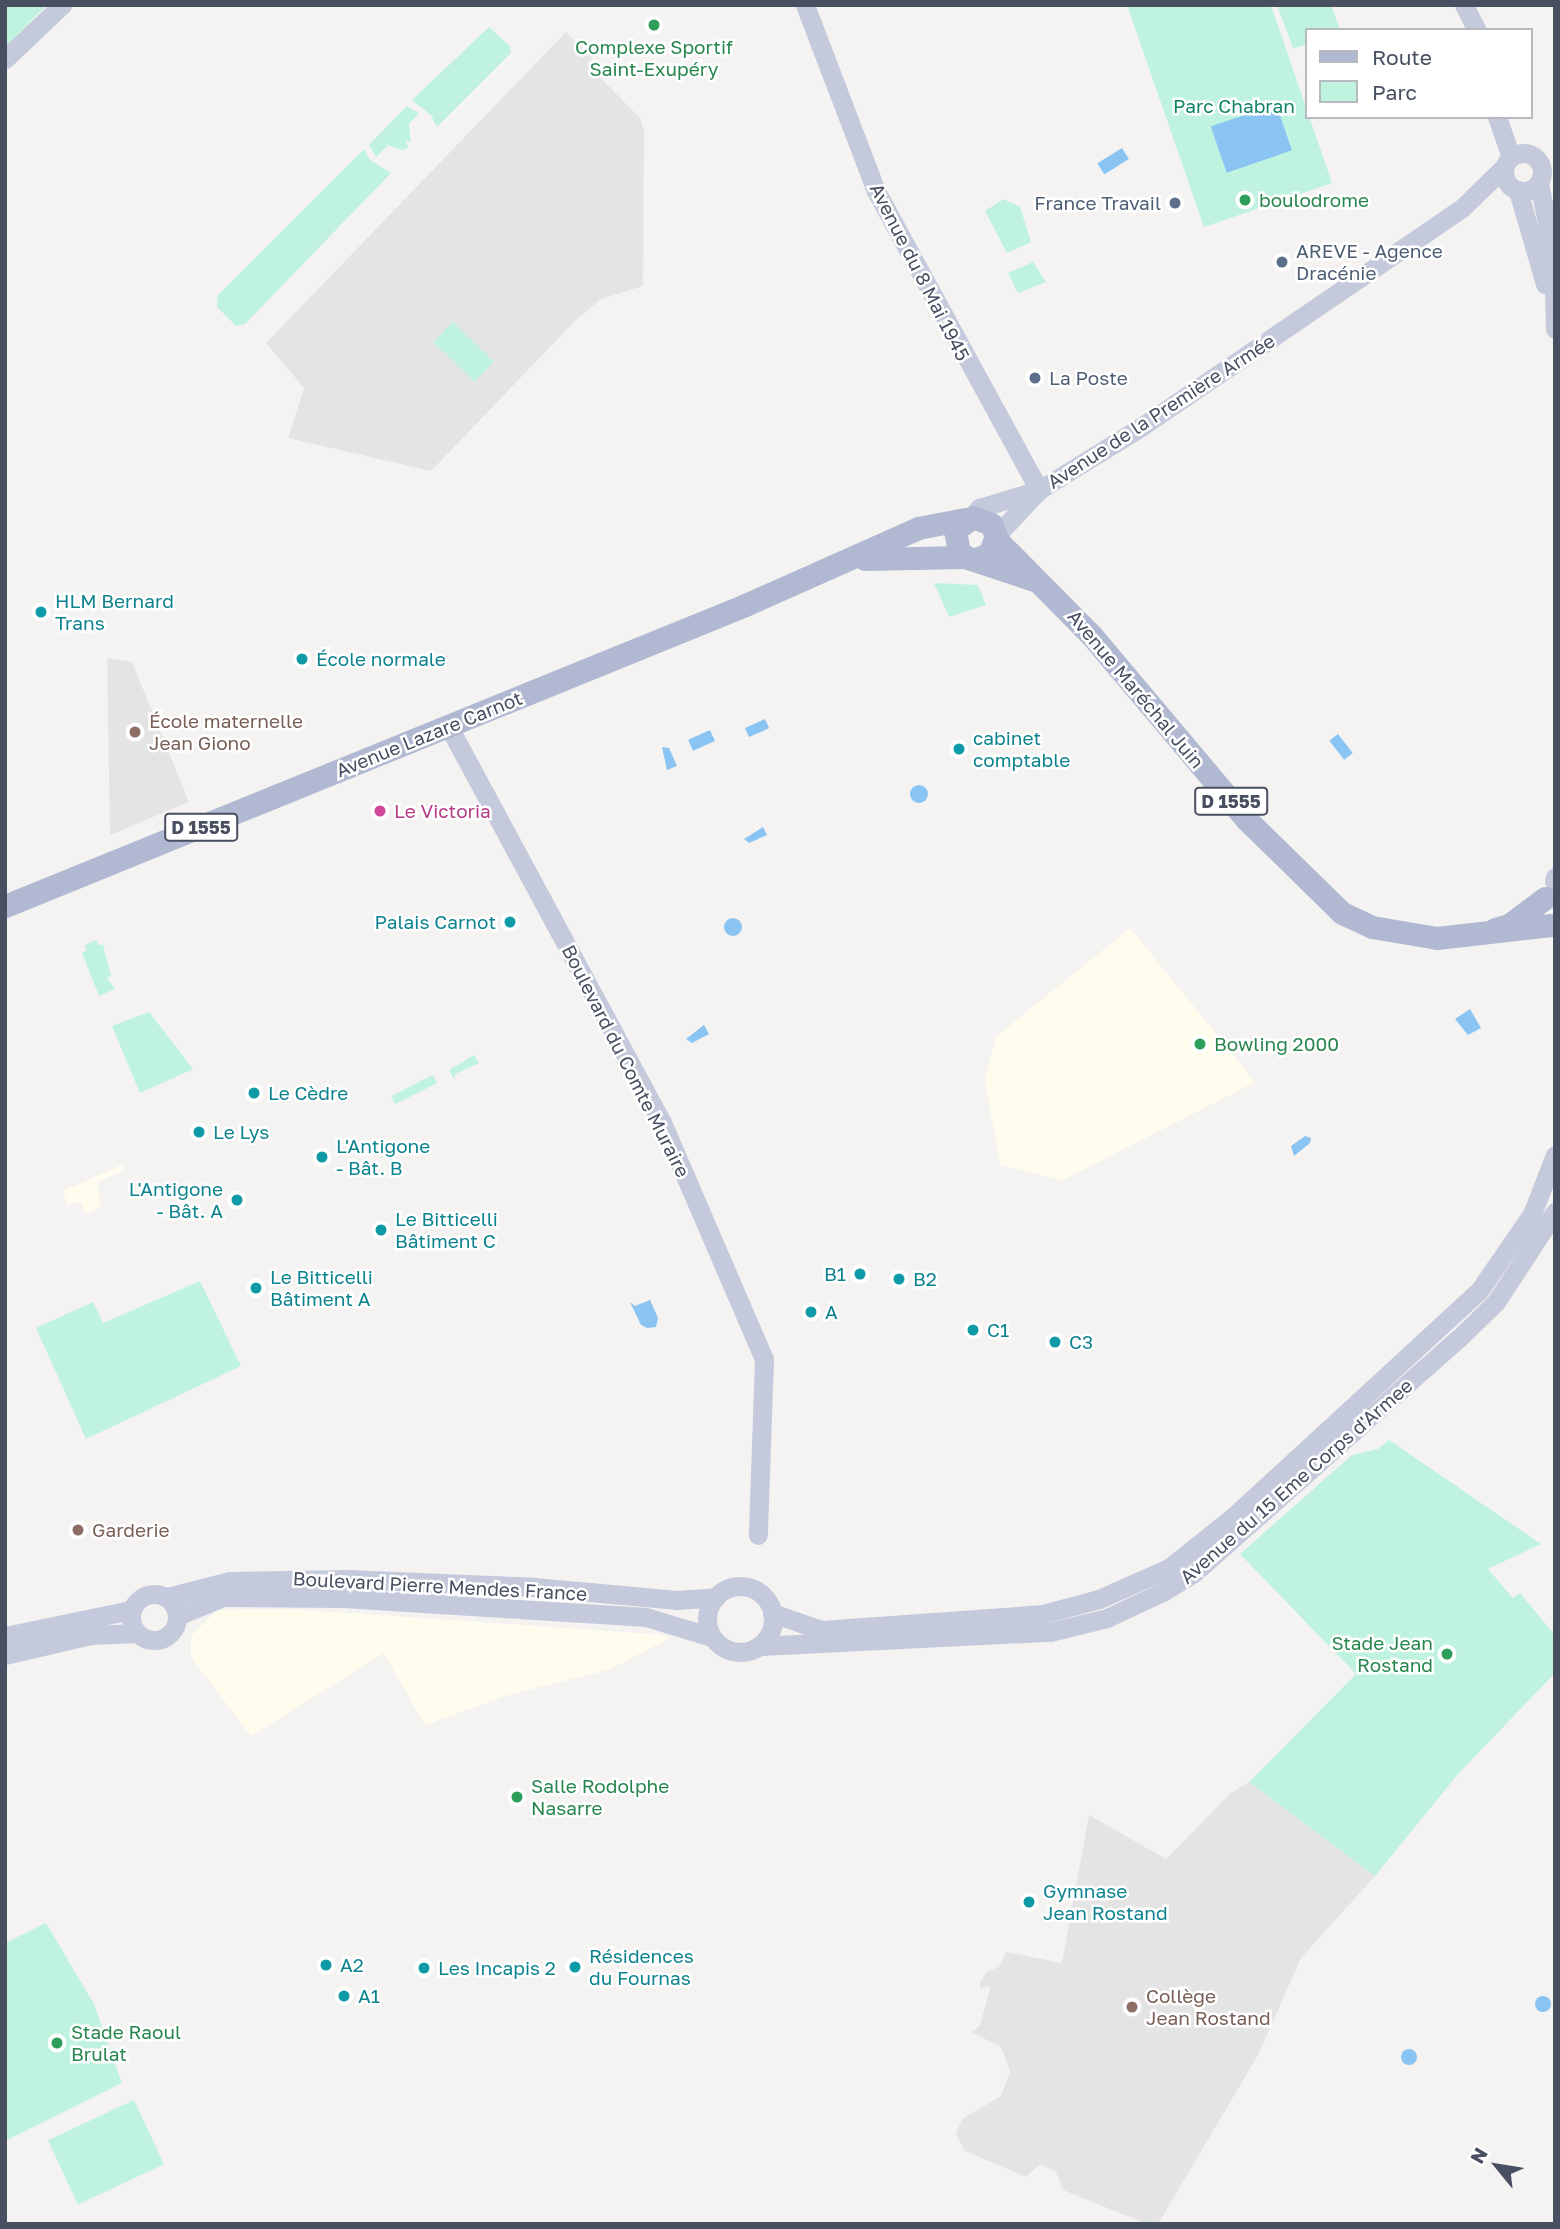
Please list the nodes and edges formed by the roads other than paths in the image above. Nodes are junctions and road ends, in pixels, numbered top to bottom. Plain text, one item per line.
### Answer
1 (62, 5) edge
2 (805, 5) edge
3 (1462, 5) edge
4 (1465, 28) edge
5 (1476, 28) edge
6 (5, 59) edge
7 (1498, 119) edge
8 (1511, 119) edge
9 (1514, 159) junction
10 (1539, 183) junction
11 (1514, 189) junction
12 (1461, 209) junction
13 (1554, 324) edge
14 (1039, 490) junction
15 (969, 518) junction
16 (996, 537) junction
17 (970, 558) junction
18 (852, 559) junction
19 (1043, 583) junction
20 (449, 727) junction
21 (1552, 884) edge
22 (5, 906) edge
23 (1553, 927) edge
24 (1468, 936) junction
25 (1555, 1154) edge
26 (1555, 1212) edge
27 (758, 1535) dead end
28 (167, 1597) junction
29 (716, 1597) junction
30 (131, 1610) junction
31 (772, 1613) junction
32 (177, 1616) junction
33 (137, 1633) junction
34 (5, 1636) edge
35 (712, 1637) junction
36 (759, 1646) junction
37 (5, 1655) edge

1 - 6 main road
2 - 14 main road, Avenue du 8 Mai 1945
3 - 4 main road
3 - 5 main road
7 - 9 main road
8 - 9 main road
9 - 10 main road
9 - 11 main road
9 - 12 main road
10 - 11 main road
10 - 13 main road
11 - 12 main road
11 - 13 main road
12 - 14 main road, Avenue de la Première Armée
14 - 15 main road, Avenue de la Première Armée
14 - 16 main road, Avenue de la Première Armée
15 - 16 main road
15 - 17 main road
15 - 18 main road, Avenue Lazare Carnot / D 1555
16 - 17 main road
16 - 19 main road, Avenue Maréchal Juin / D 1555
17 - 18 main road, Avenue Lazare Carnot / D 1555
17 - 19 main road, Avenue Maréchal Juin / D 1555
18 - 20 main road, Avenue Lazare Carnot / D 1555
19 - 24 main road, Avenue Maréchal Juin / D 1555
20 - 22 main road, Avenue Lazare Carnot / D 1555
20 - 27 main road, Boulevard du Comte Muraire
21 - 23 main road
21 - 24 main road, Avenue Maréchal Juin / D 1555
23 - 24 main road, Avenue Maréchal Juin / D 1555
25 - 31 main road, Avenue du 15 Eme Corps d'Armee
26 - 36 main road, Avenue du 15 Eme Corps d'Armee
28 - 29 main road, Boulevard Pierre Mendes France
28 - 30 main road
28 - 32 main road
29 - 31 main road
29 - 35 main road
30 - 33 main road
30 - 34 main road
31 - 36 main road
32 - 33 main road
32 - 35 main road, Boulevard Pierre Mendes France
33 - 37 main road
35 - 36 main road

